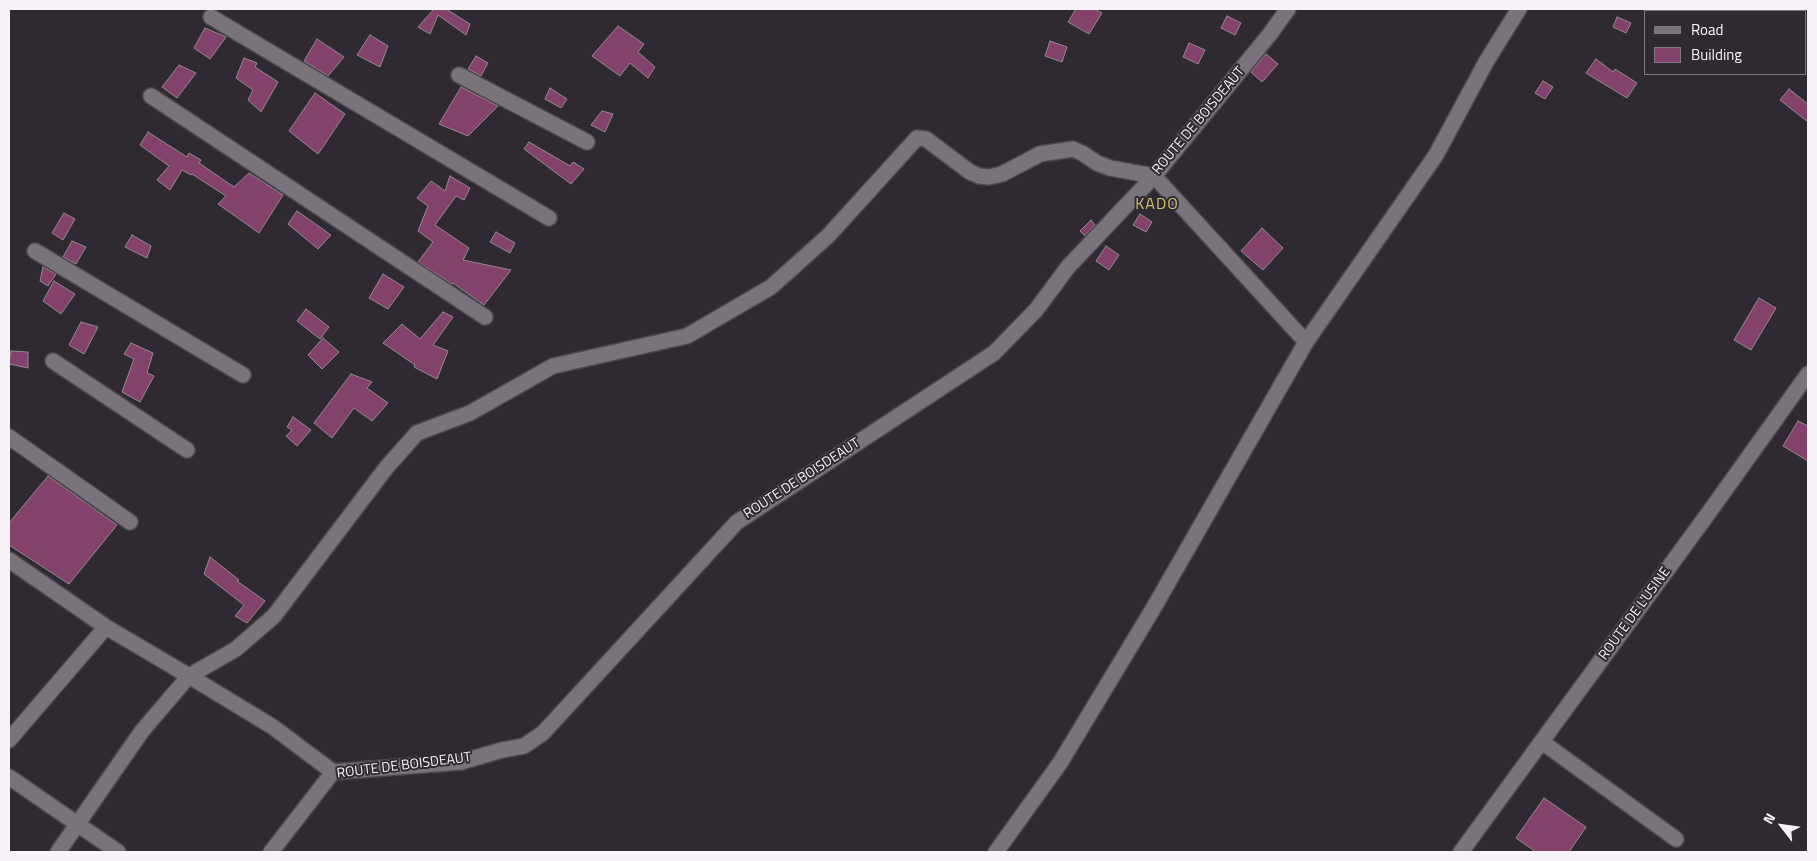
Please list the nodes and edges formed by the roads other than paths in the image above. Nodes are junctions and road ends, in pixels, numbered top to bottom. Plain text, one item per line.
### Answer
1 (1288, 9) edge
2 (1519, 9) edge
3 (211, 16) dead end
4 (459, 75) dead end
5 (151, 96) dead end
6 (586, 142) dead end
7 (1154, 176) junction
8 (549, 218) dead end
9 (34, 251) dead end
10 (485, 317) dead end
11 (1306, 342) junction
12 (53, 361) dead end
13 (1808, 374) edge
14 (243, 375) dead end
15 (9, 437) edge
16 (187, 450) dead end
17 (130, 522) dead end
18 (9, 560) edge
19 (106, 628) junction
20 (189, 676) junction
21 (9, 740) edge
22 (1542, 742) junction
23 (333, 772) junction
24 (9, 777) edge
25 (78, 825) junction
26 (1676, 839) dead end
27 (58, 852) edge
28 (118, 852) edge
29 (271, 852) edge
30 (996, 852) edge
31 (1461, 852) edge

1 - 7 street, ROUTE DE BOISDEAUT
2 - 11 street
3 - 8 street
4 - 6 street
5 - 10 street
7 - 11 street
7 - 20 street
7 - 23 street, ROUTE DE BOISDEAUT
9 - 14 street
11 - 30 street
12 - 16 street
13 - 22 street, ROUTE DE L'USINE
15 - 17 street
18 - 19 street
19 - 20 street
19 - 21 street
20 - 23 street
20 - 25 street
22 - 26 street
22 - 31 street, ROUTE DE L'USINE
23 - 29 street, ROUTE DE BOISDEAUT
24 - 25 street
25 - 27 street
25 - 28 street

